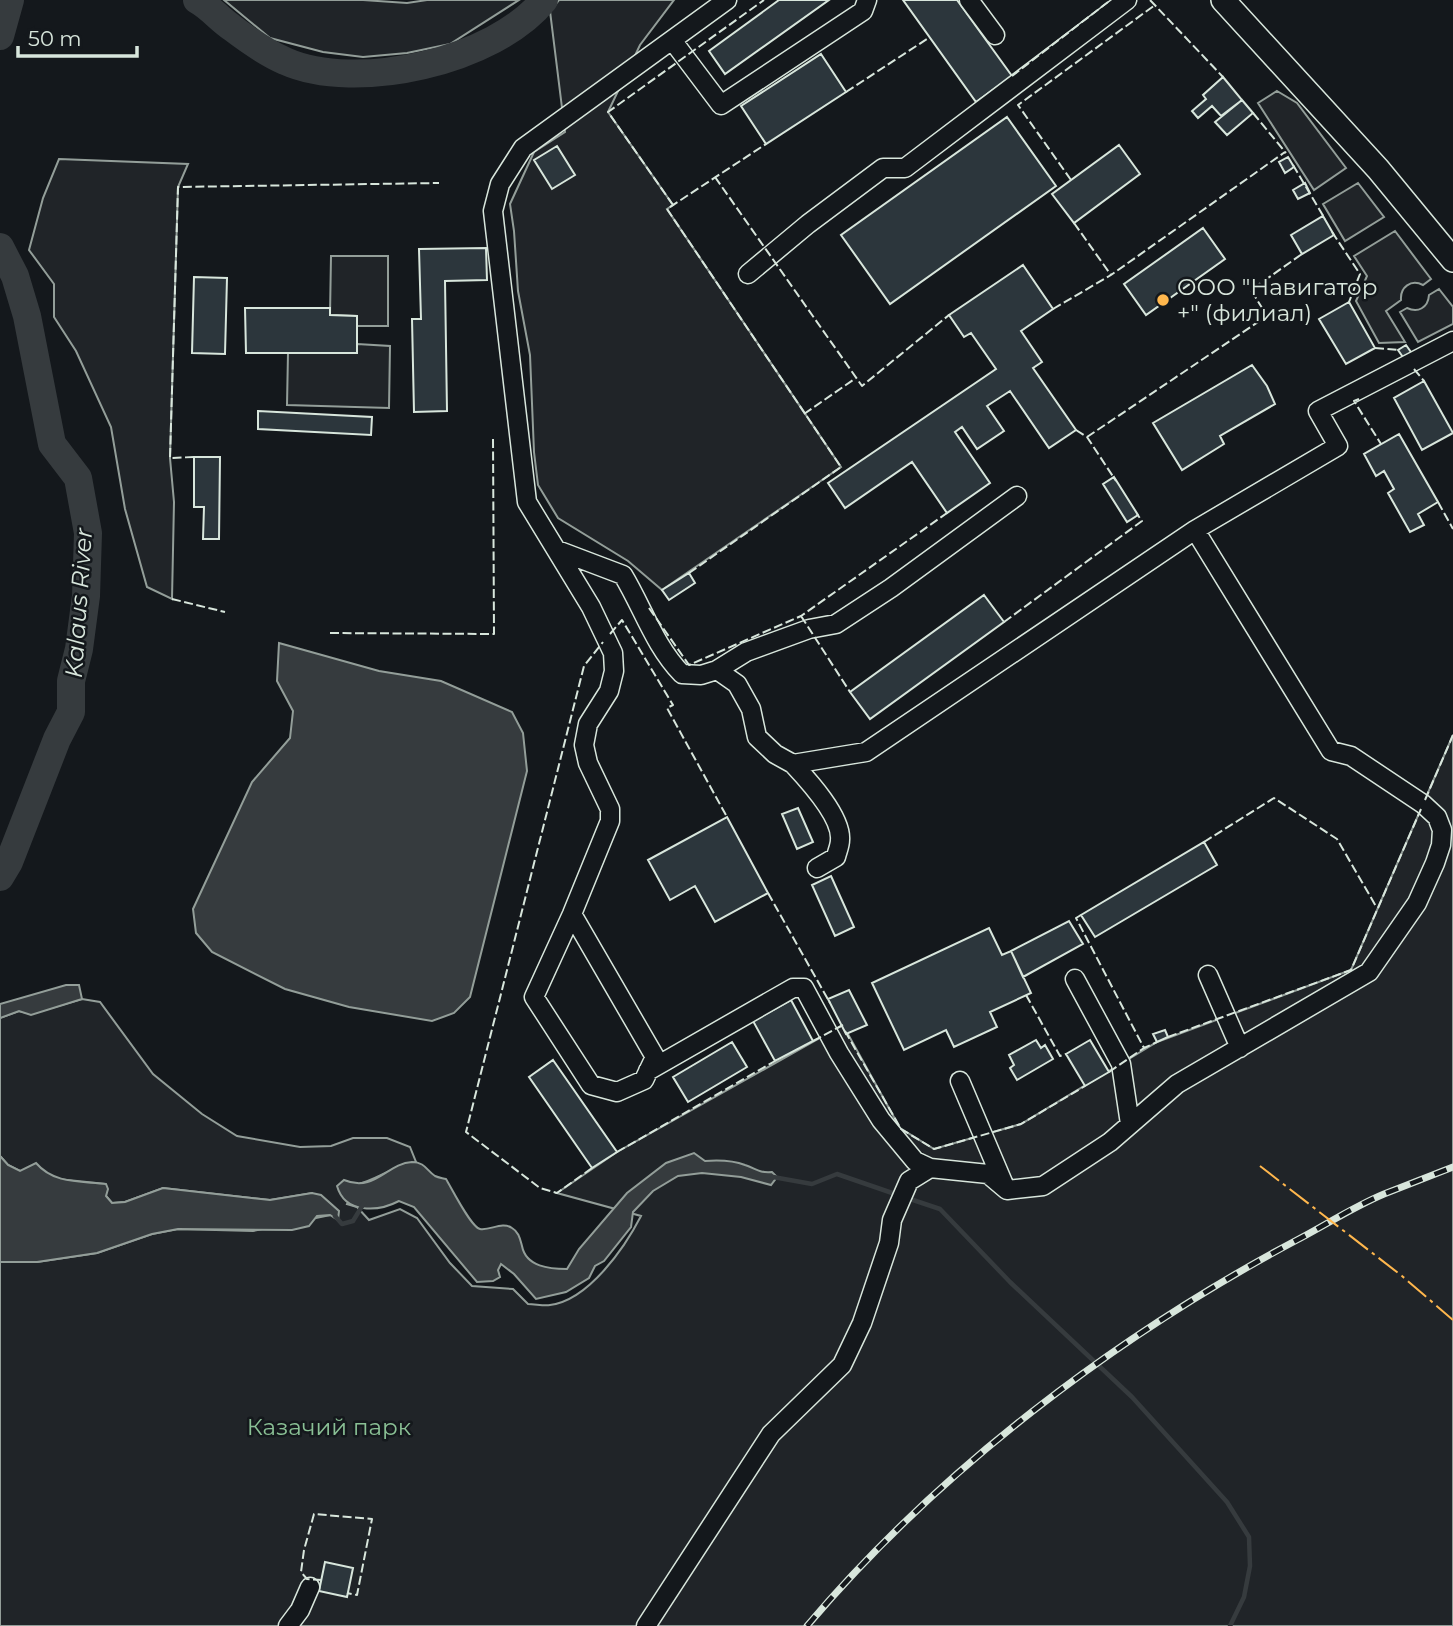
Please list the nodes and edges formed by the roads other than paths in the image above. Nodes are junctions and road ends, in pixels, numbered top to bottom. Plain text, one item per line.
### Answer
1 (727, 0) edge
2 (867, 0) edge
3 (969, 0) edge
4 (1127, 0) edge
5 (1223, 0) edge
6 (995, 35) dead end
7 (672, 40) junction
8 (1453, 260) edge
9 (748, 274) dead end
10 (1453, 341) edge
11 (1017, 496) dead end
12 (1195, 530) junction
13 (557, 550) junction
14 (717, 670) junction
15 (793, 764) junction
16 (817, 868) dead end
17 (572, 914) junction
18 (1208, 975) dead end
19 (1075, 979) dead end
20 (1240, 1048) junction
21 (648, 1071) junction
22 (960, 1081) dead end
23 (1130, 1124) junction
24 (930, 1168) junction
25 (1007, 1190) junction
26 (310, 1587) dead end
27 (288, 1626) edge
28 (646, 1626) edge

1 - 7 street
2 - 7 street
3 - 6 street
4 - 9 street
5 - 8 main road
7 - 13 street
10 - 12 street
11 - 14 street
12 - 15 street
12 - 20 street
13 - 14 street
13 - 17 street
14 - 15 street
15 - 16 street
17 - 21 street
17 - 21 street
18 - 20 street
19 - 23 street
20 - 23 street
21 - 24 street
22 - 25 street
23 - 25 street
24 - 25 street
24 - 28 street
26 - 27 street

